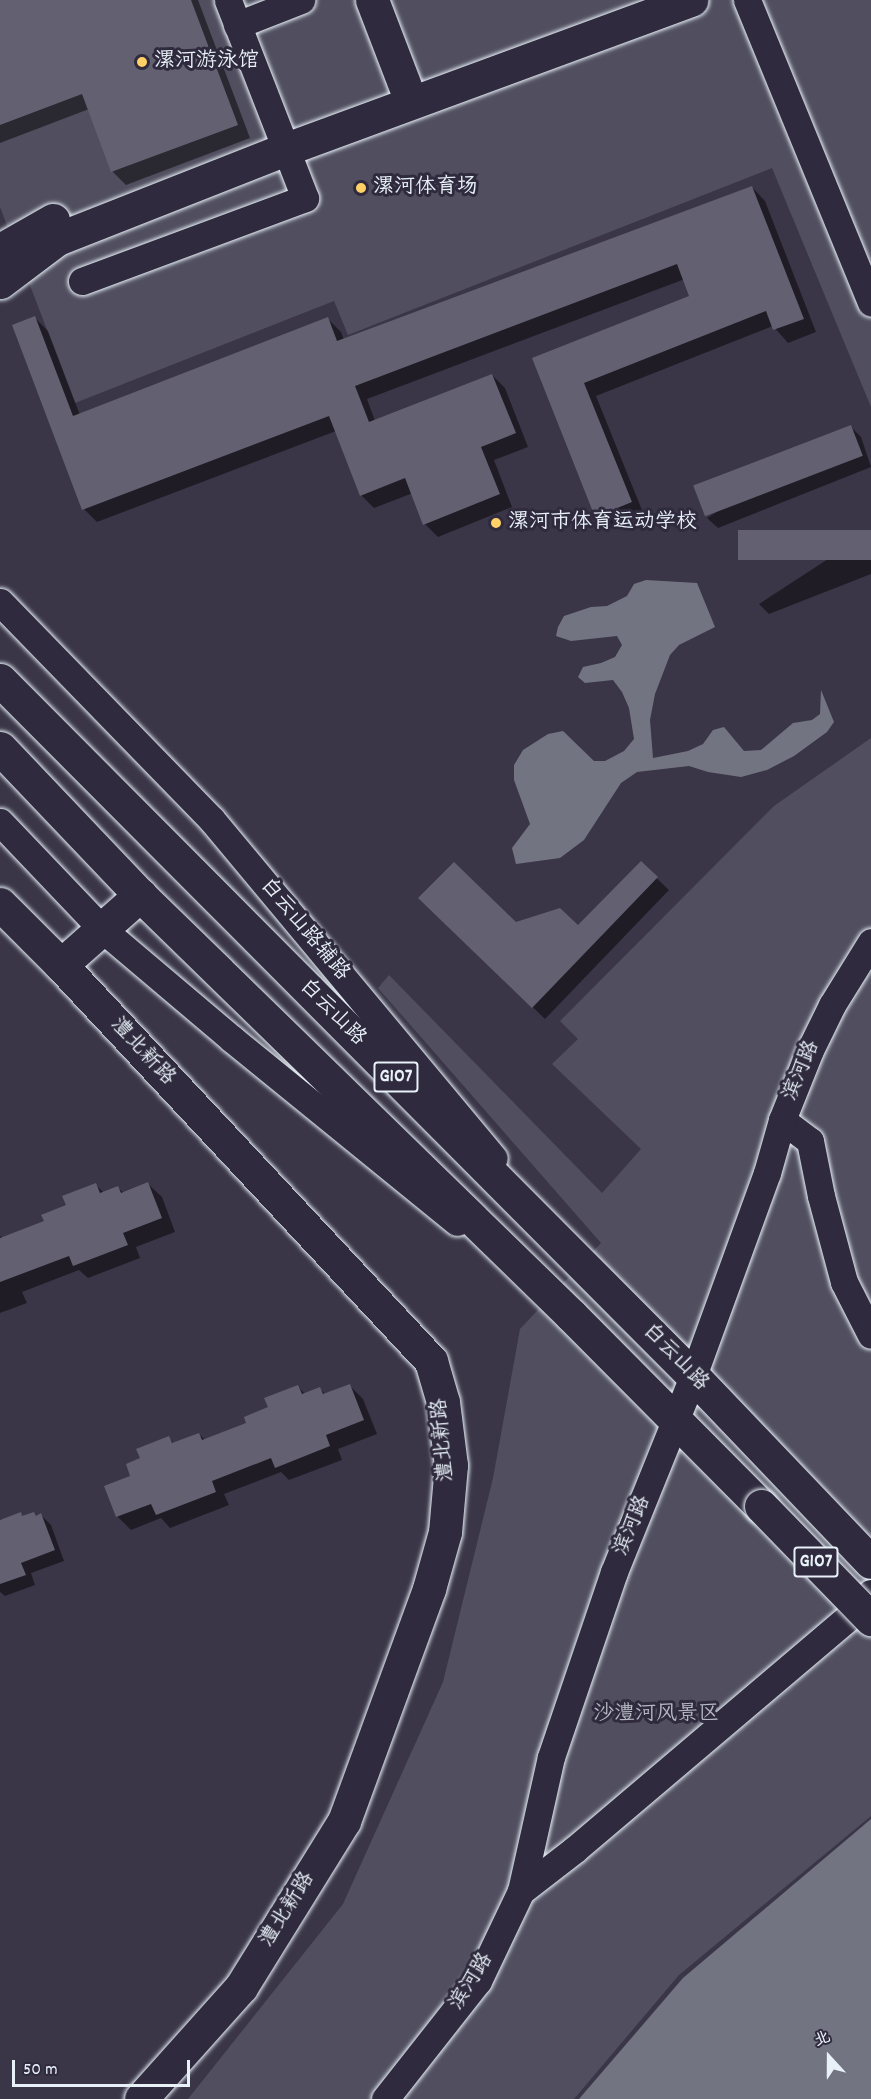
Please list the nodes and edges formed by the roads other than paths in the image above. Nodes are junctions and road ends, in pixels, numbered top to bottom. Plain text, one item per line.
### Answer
1 (301, 0) edge
2 (372, 0) edge
3 (691, 0) edge
4 (747, 0) edge
5 (640, 1) edge
6 (233, 12) edge
7 (405, 86) junction
8 (283, 141) junction
9 (0, 250) edge
10 (82, 281) dead end
11 (0, 282) edge
12 (871, 303) edge
13 (0, 603) edge
14 (0, 680) edge
15 (0, 748) edge
16 (0, 822) edge
17 (140, 895) junction
18 (0, 904) edge
19 (102, 929) junction
20 (871, 942) edge
21 (61, 965) junction
22 (782, 1120) junction
23 (591, 1274) junction
24 (571, 1315) junction
25 (871, 1335) edge
26 (693, 1376) junction
27 (676, 1420) junction
28 (871, 1562) edge
29 (871, 1593) edge
30 (871, 1619) edge
31 (521, 1891) junction
32 (141, 2099) edge
33 (385, 2099) edge

1 - 6 street
2 - 7 main road
3 - 8 main road
4 - 12 street
5 - 7 main road
6 - 8 street
7 - 8 main road
8 - 9 main road
8 - 10 street
8 - 11 main road
13 - 23 street, 白云山路辅路
14 - 23 main road, 白云山路 / G107
15 - 17 main road, 白云山路 / G107
16 - 19 street
17 - 19 main road
17 - 24 main road, 白云山路 / G107
18 - 21 main road, 澧北新路
19 - 21 main road
19 - 24 street
20 - 22 street, 滨河路
21 - 32 main road, 澧北新路
22 - 25 street
22 - 26 street, 滨河路
23 - 26 main road, 白云山路 / G107
24 - 27 main road, 白云山路 / G107
26 - 27 street, 滨河路
26 - 28 main road, 白云山路 / G107
27 - 30 main road, 白云山路 / G107, bridge
27 - 31 street, 滨河路
29 - 31 street
31 - 33 street, 滨河路

